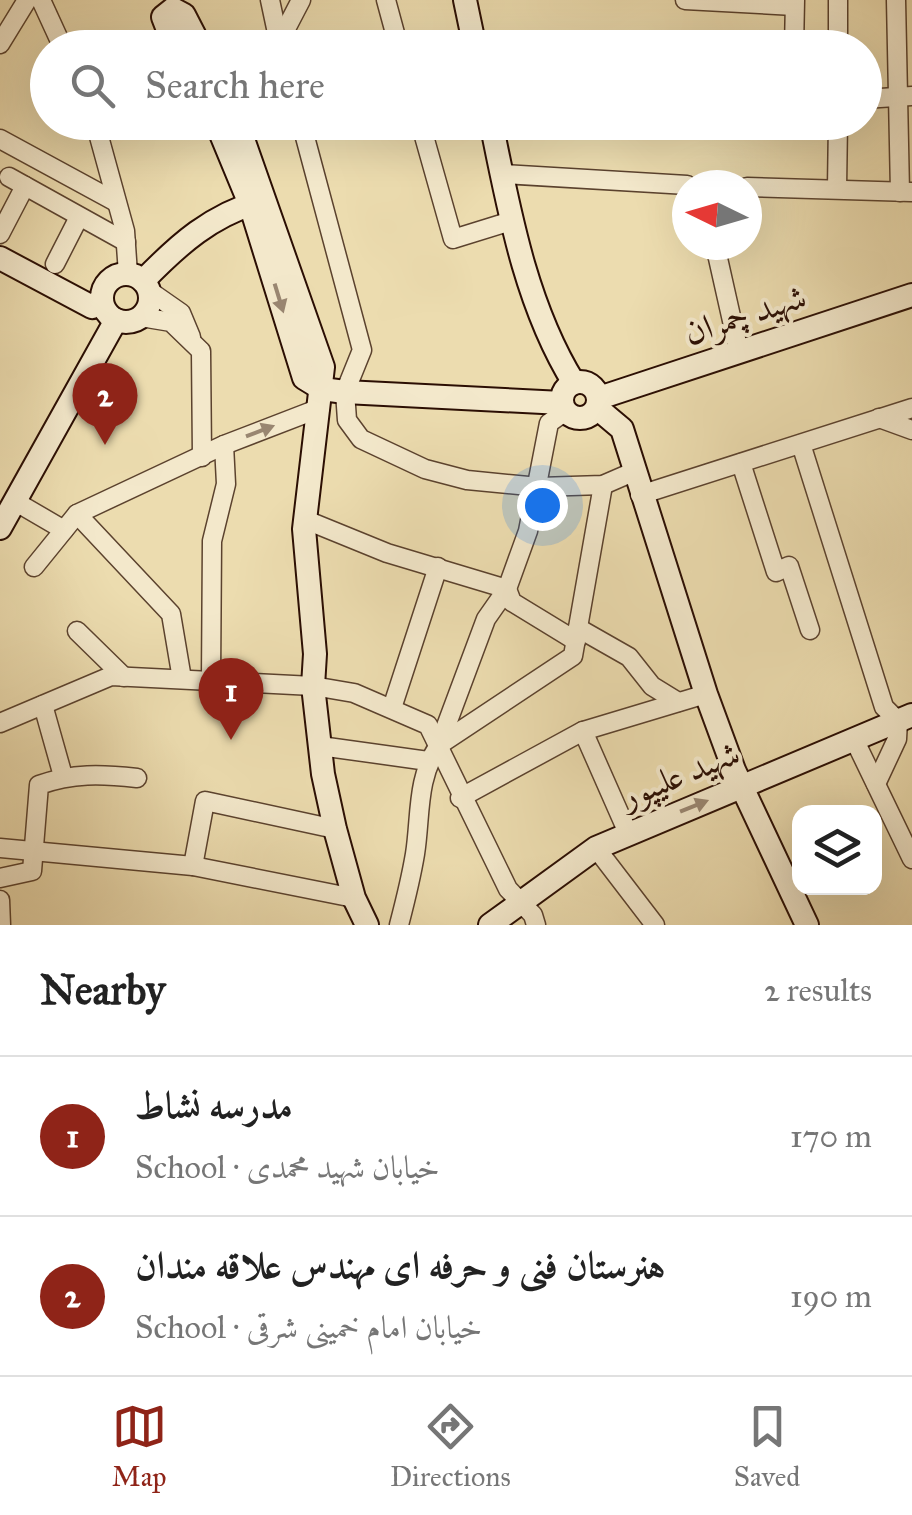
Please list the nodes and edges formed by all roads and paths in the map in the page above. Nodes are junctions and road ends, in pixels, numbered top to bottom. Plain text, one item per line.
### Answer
1 (26, 0) edge
2 (41, 0) edge
3 (270, 0) edge
4 (302, 0) edge
5 (386, 0) edge
6 (465, 0) edge
7 (684, 0) edge
8 (838, 0) edge
9 (895, 0) edge
10 (795, 3) edge
11 (912, 15) edge
12 (167, 23) edge
13 (55, 30) edge
14 (192, 30) edge
15 (276, 30) edge
16 (287, 30) edge
17 (394, 30) edge
18 (471, 30) edge
19 (794, 30) edge
20 (838, 30) edge
21 (0, 44) edge
22 (905, 96) edge
23 (0, 139) edge
24 (100, 140) edge
25 (230, 140) edge
26 (306, 140) edge
27 (425, 140) edge
28 (495, 140) edge
29 (838, 140) edge
30 (502, 174) junction
31 (672, 184) edge
32 (762, 187) edge
33 (837, 188) junction
34 (906, 192) edge
35 (116, 202) junction
36 (259, 202) junction
37 (80, 217) junction
38 (511, 221) junction
39 (0, 234) edge
40 (126, 242) junction
41 (0, 258) edge
42 (718, 260) edge
43 (55, 264) dead end
44 (140, 282) junction
45 (912, 294) edge
46 (102, 299) junction
47 (141, 317) junction
48 (116, 320) junction
49 (197, 346) junction
50 (739, 352) junction
51 (329, 396) junction
52 (567, 399) junction
53 (598, 403) junction
54 (912, 408) edge
55 (879, 418) junction
56 (912, 430) edge
57 (800, 444) junction
58 (224, 445) junction
59 (202, 458) junction
60 (741, 463) junction
61 (636, 484) junction
62 (603, 485) junction
63 (539, 486) junction
64 (16, 502) junction
65 (77, 514) junction
66 (306, 520) junction
67 (0, 528) edge
68 (64, 530) junction
69 (34, 566) dead end
70 (438, 567) junction
71 (507, 589) junction
72 (810, 630) dead end
73 (77, 631) dead end
74 (577, 635) junction
75 (124, 677) junction
76 (182, 679) junction
77 (211, 679) junction
78 (314, 686) junction
79 (706, 694) junction
80 (678, 702) junction
81 (42, 705) junction
82 (392, 708) junction
83 (905, 718) edge
84 (0, 723) edge
85 (583, 731) junction
86 (855, 741) junction
87 (320, 746) junction
88 (434, 754) junction
89 (64, 776) junction
90 (137, 778) dead end
91 (876, 784) junction
92 (743, 786) junction
93 (460, 798) junction
94 (335, 829) junction
95 (628, 833) junction
96 (0, 848) edge
97 (596, 848) junction
98 (30, 850) junction
99 (912, 860) edge
100 (193, 866) junction
101 (0, 878) edge
102 (354, 898) junction
103 (0, 900) edge
104 (518, 900) junction
105 (1, 925) edge
106 (367, 925) edge
107 (399, 925) edge
108 (490, 925) edge
109 (536, 925) edge
110 (655, 925) edge
111 (807, 925) edge

1 - 21 street
2 - 13 street
3 - 15 street
4 - 16 street
5 - 17 street
6 - 18 main road
7 - 10 street
8 - 20 street
9 - 11 street
9 - 22 street
10 - 19 street
12 - 14 main road
22 - 34 street
23 - 35 street
24 - 35 street
25 - 36 main road
26 - 51 street
27 - 38 street
28 - 30 main road
29 - 33 street
30 - 31 street
30 - 38 main road
32 - 33 street
33 - 34 street
35 - 40 street
36 - 44 main road
36 - 51 main road
37 - 39 street
37 - 40 street
37 - 43 street
38 - 52 main road
40 - 44 street
41 - 46 main road
42 - 50 street
44 - 46 main road
44 - 47 main road
44 - 49 street
45 - 50 main road, شهید چمران
46 - 48 main road
47 - 48 main road
47 - 49 street
48 - 64 main road
49 - 59 street
50 - 53 main road, شهید چمران
51 - 52 main road
58 -> 51 street
51 - 63 street
51 - 66 main road
52 - 53 main road, شهید چمران
52 - 53 main road
52 - 63 street
53 - 61 main road
54 - 55 street
55 - 56 street
55 - 57 street
57 - 60 street
57 - 83 street
58 - 59 street
58 - 77 street
59 - 65 street
60 - 61 street
60 - 72 street
61 - 62 street
61 - 79 main road
62 - 63 street
62 - 74 street
63 - 71 street
64 - 67 main road
64 - 68 street
65 - 68 street
65 - 76 street
66 - 70 street
66 - 78 main road
68 - 69 street
70 - 71 street
70 - 82 street
71 - 74 street
71 - 88 street
73 - 75 street
74 - 80 street
74 - 88 street
75 - 76 street
75 - 81 street
76 - 77 street
77 - 78 street
78 - 82 street
78 - 87 main road
79 - 80 street
79 - 92 main road
80 - 85 street
81 - 84 street
81 - 89 street
82 - 88 street
83 - 86 main road, شهید علیپور
83 - 91 street
85 - 93 street
85 - 95 street
86 - 91 street
86 - 92 main road, شهید علیپور
87 - 88 street
87 - 94 main road
88 - 93 street
88 - 107 street
89 - 90 street
89 - 98 street
91 - 99 street
95 -> 92 main road, شهید علیپور
92 - 111 main road
93 - 104 street
94 - 100 street
94 - 102 main road
95 - 97 main road, شهید علیپور
96 - 98 street
97 - 104 main road, شهید علیپور
97 - 110 street
98 - 100 street
98 - 101 street
100 - 102 street
102 - 106 main road
103 - 105 street
104 - 108 main road, شهید علیپور
104 - 109 street

